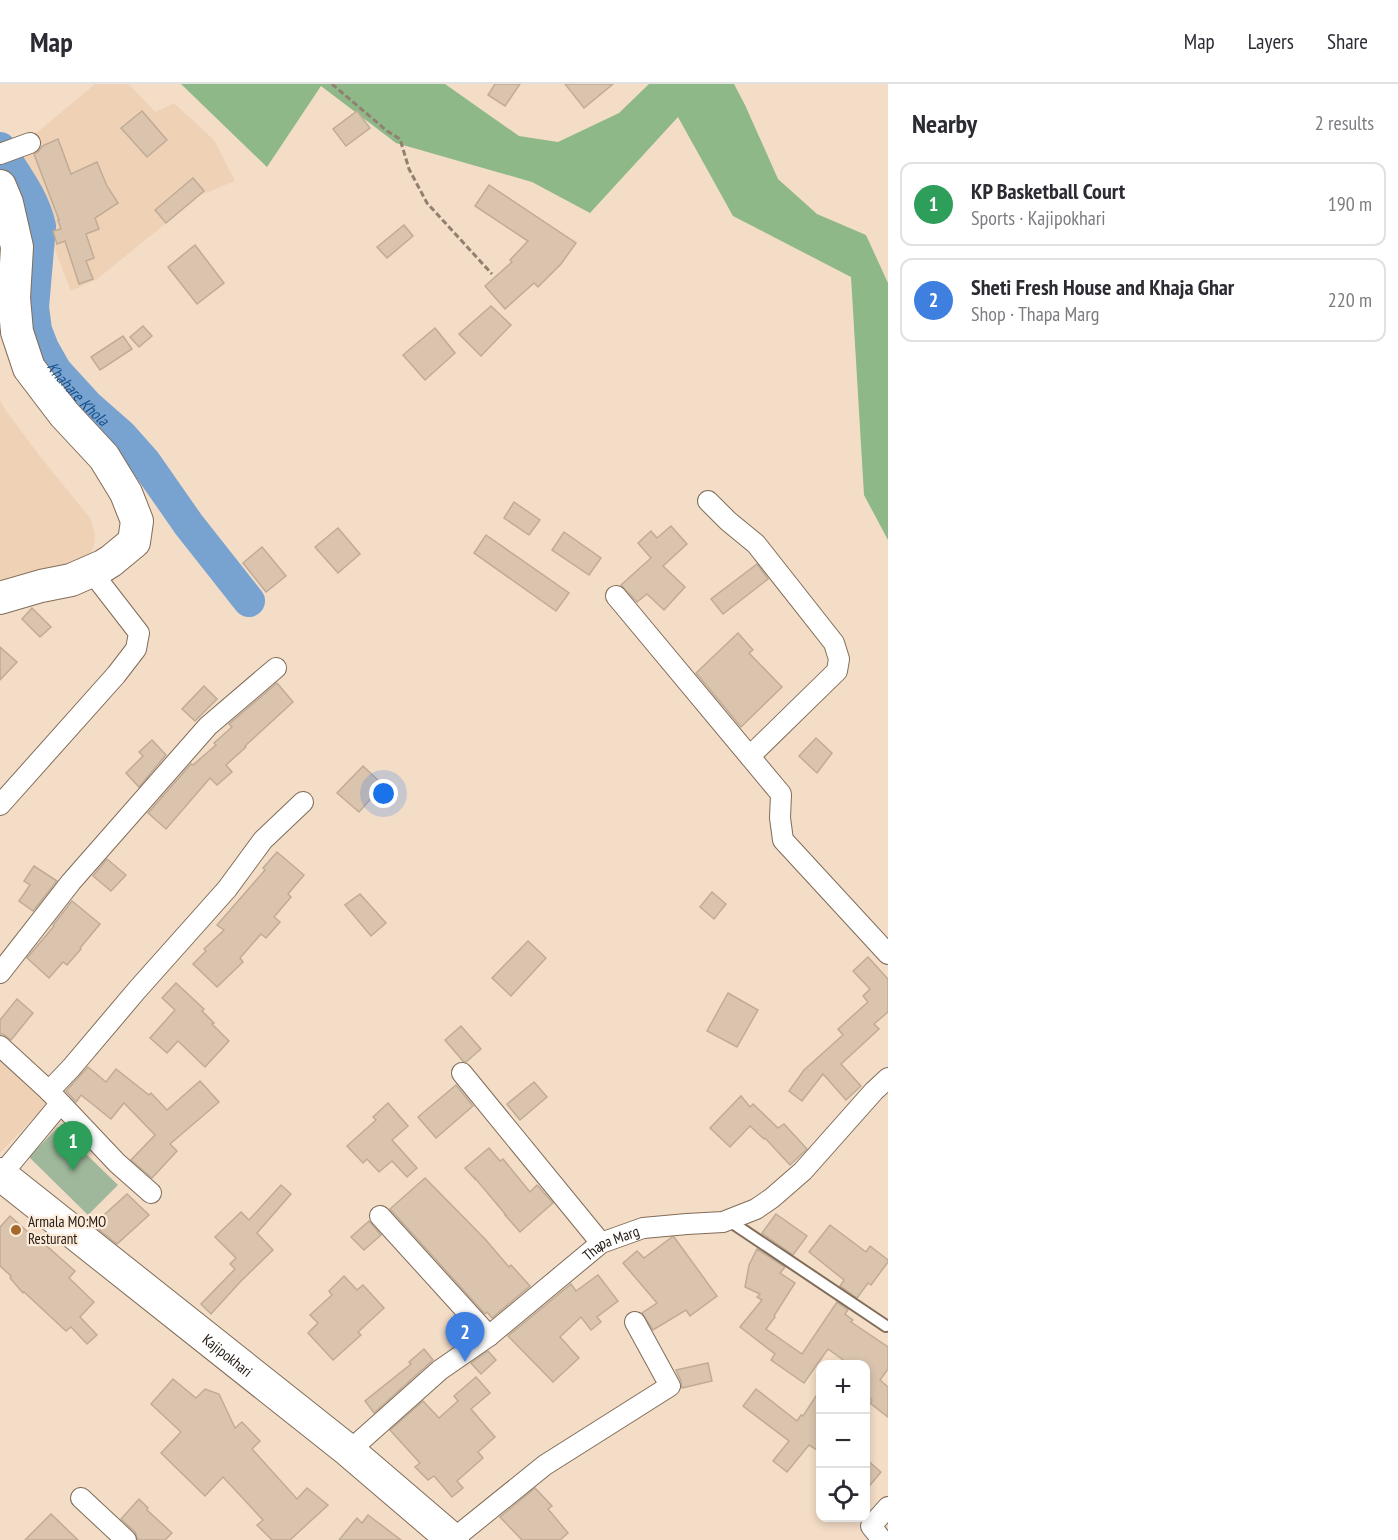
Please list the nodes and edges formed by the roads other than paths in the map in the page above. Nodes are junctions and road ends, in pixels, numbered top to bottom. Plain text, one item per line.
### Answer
1 (30, 143) dead end
2 (0, 154) edge
3 (0, 186) edge
4 (708, 501) dead end
5 (91, 571) junction
6 (616, 596) dead end
7 (0, 598) edge
8 (276, 668) dead end
9 (750, 756) junction
10 (303, 802) dead end
11 (0, 805) edge
12 (888, 954) edge
13 (0, 973) edge
14 (0, 1046) edge
15 (462, 1073) dead end
16 (888, 1078) edge
17 (55, 1098) junction
18 (0, 1175) edge
19 (151, 1193) dead end
20 (380, 1216) dead end
21 (727, 1220) junction
22 (600, 1243) junction
23 (635, 1322) dead end
24 (886, 1326) dead end
25 (489, 1336) junction
26 (349, 1451) junction
27 (81, 1498) dead end
28 (888, 1507) edge
29 (126, 1540) edge
30 (453, 1540) edge
31 (882, 1540) edge

1 - 2 street
3 - 5 main road
4 - 9 street
5 - 7 main road
5 - 11 street
6 - 9 street
8 - 13 street
9 - 12 street
10 - 17 street
14 - 17 street
15 - 22 street
16 - 21 street, Thapa Marg
17 - 18 street
17 - 19 street
18 - 26 main road, Kajipokhari
20 - 25 street
21 - 22 street, Thapa Marg
21 - 24 lane
22 - 25 street, Thapa Marg
23 - 30 street
25 - 26 street, Thapa Marg
26 - 30 main road, Kajipokhari
27 - 29 street
28 - 31 street

